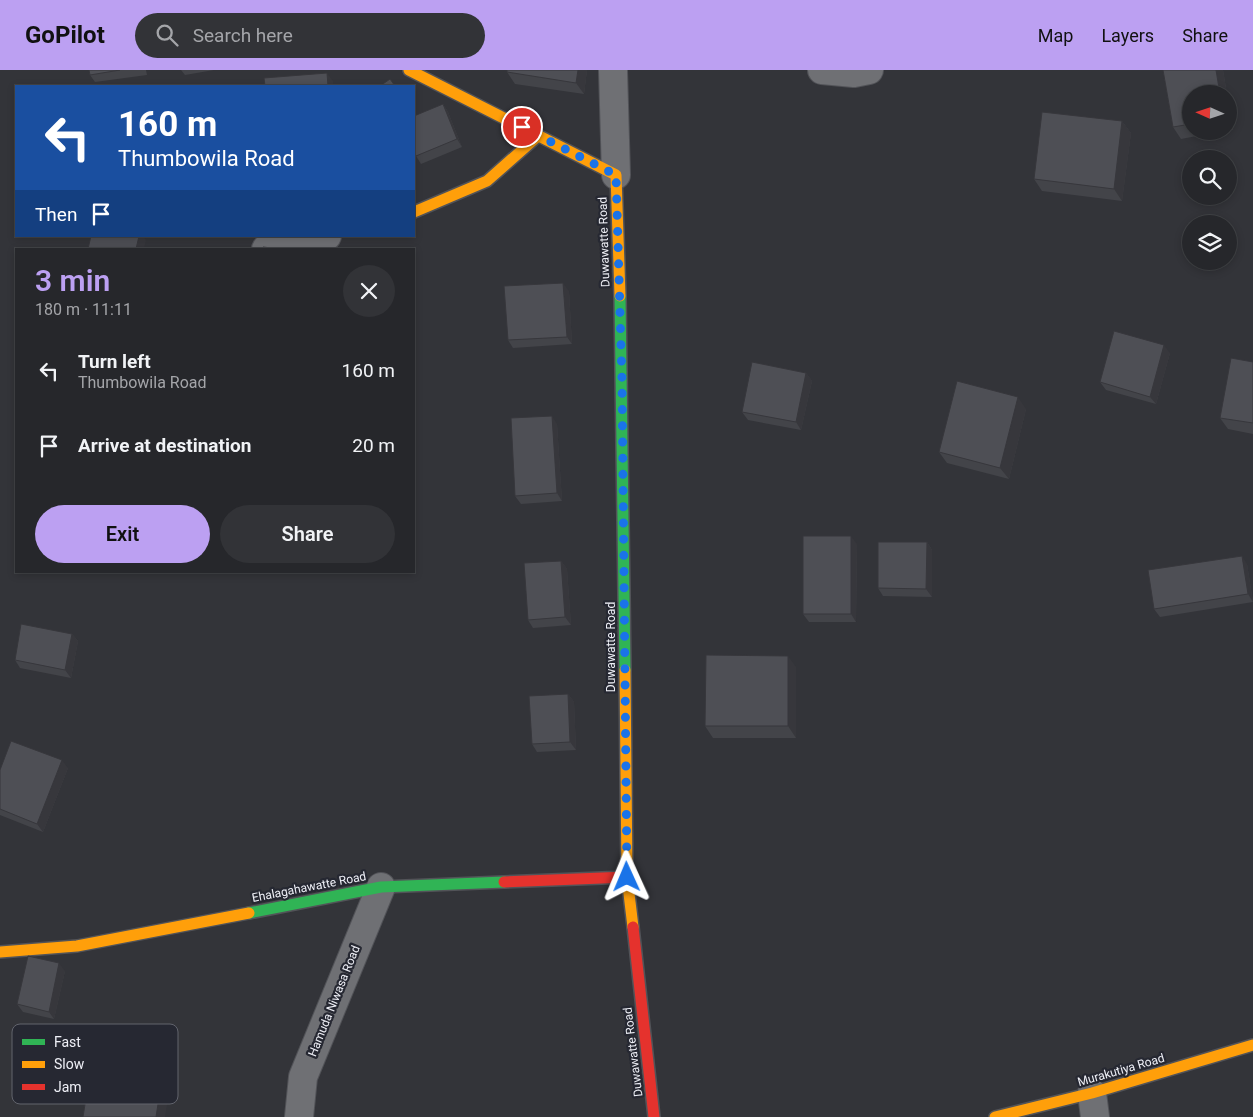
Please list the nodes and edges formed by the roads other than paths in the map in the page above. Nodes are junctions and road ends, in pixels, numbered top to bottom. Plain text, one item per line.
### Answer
1 (409, 70) edge
2 (613, 70) edge
3 (822, 70) edge
4 (869, 70) edge
5 (538, 136) junction
6 (616, 175) junction
7 (415, 212) edge
8 (322, 237) edge
9 (271, 248) edge
10 (627, 877) junction
11 (380, 887) junction
12 (0, 952) edge
13 (1253, 1045) edge
14 (1094, 1105) edge
15 (299, 1117) edge
16 (654, 1117) edge
17 (995, 1117) edge

1 - 5 street
2 - 6 street
3 - 4 street
5 - 6 street
5 - 7 street
6 - 10 street, Duwawatte Road
8 - 9 street
10 - 11 street, Ehalagahawatte Road
10 - 16 street, Duwawatte Road
11 - 12 street, Ehalagahawatte Road
11 - 15 street, Hamuda Niwasa Road
13 - 14 street, Murakutiya Road
14 - 17 street, Murakutiya Road

